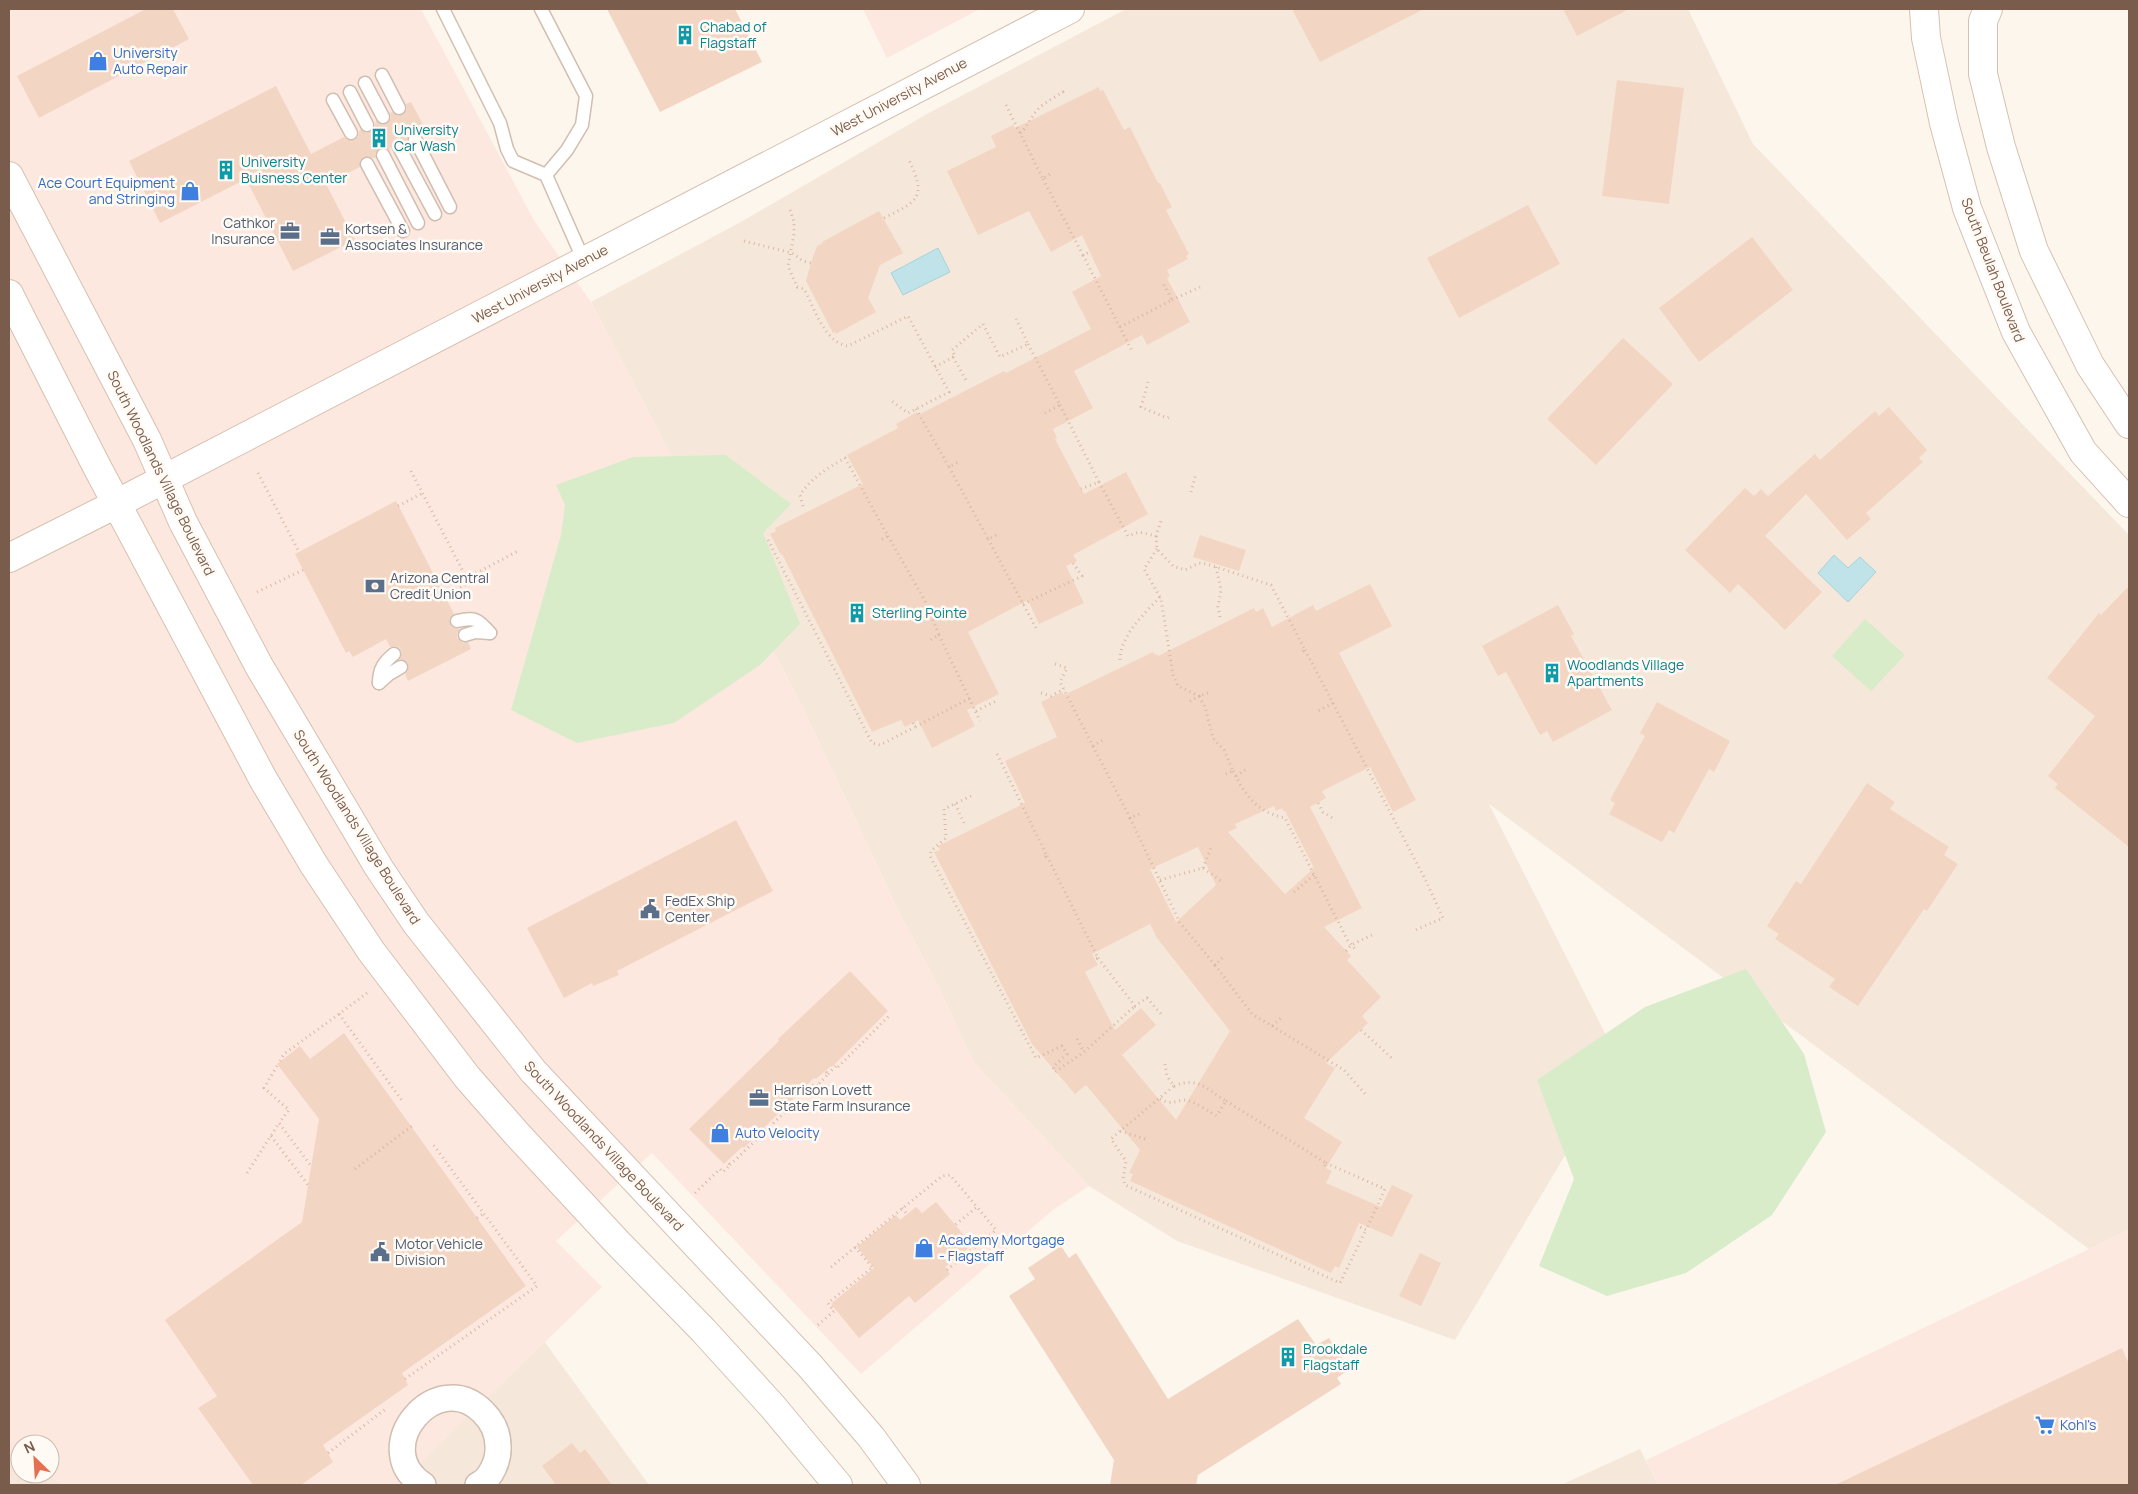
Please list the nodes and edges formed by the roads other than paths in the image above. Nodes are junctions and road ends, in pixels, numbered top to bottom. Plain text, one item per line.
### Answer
1 (443, 9) edge
2 (541, 9) edge
3 (1070, 9) edge
4 (1924, 9) edge
5 (1988, 9) edge
6 (382, 75) dead end
7 (365, 83) dead end
8 (350, 92) dead end
9 (333, 100) dead end
10 (399, 108) dead end
11 (382, 117) dead end
12 (367, 125) dead end
13 (351, 133) dead end
14 (415, 139) dead end
15 (399, 147) dead end
16 (383, 155) dead end
17 (367, 164) dead end
18 (546, 175) junction
19 (9, 176) edge
20 (450, 207) dead end
21 (435, 214) dead end
22 (418, 224) dead end
23 (403, 232) dead end
24 (584, 261) junction
25 (9, 294) edge
26 (2129, 424) edge
27 (164, 479) junction
28 (2129, 503) edge
29 (116, 504) junction
30 (9, 558) edge
31 (457, 621) dead end
32 (465, 635) dead end
33 (394, 654) dead end
34 (401, 667) dead end
35 (483, 1484) edge
36 (423, 1485) edge
37 (838, 1485) edge
38 (906, 1485) edge

1 - 18 lane
2 - 18 lane
3 - 24 street, West University Avenue
4 - 28 street, South Beulah Boulevard
5 - 26 street
6 - 10 lane
7 - 11 lane
8 - 12 lane
9 - 13 lane
14 - 20 lane
15 - 21 lane
16 - 22 lane
17 - 23 lane
18 - 24 lane
19 - 27 street, South Woodlands Village Boulevard
24 - 27 street, West University Avenue
25 - 29 street
27 - 29 street, West University Avenue
27 - 38 street, South Woodlands Village Boulevard
29 - 30 street, West University Avenue
29 - 37 street
31 - 32 lane
33 - 34 lane
35 - 36 street

